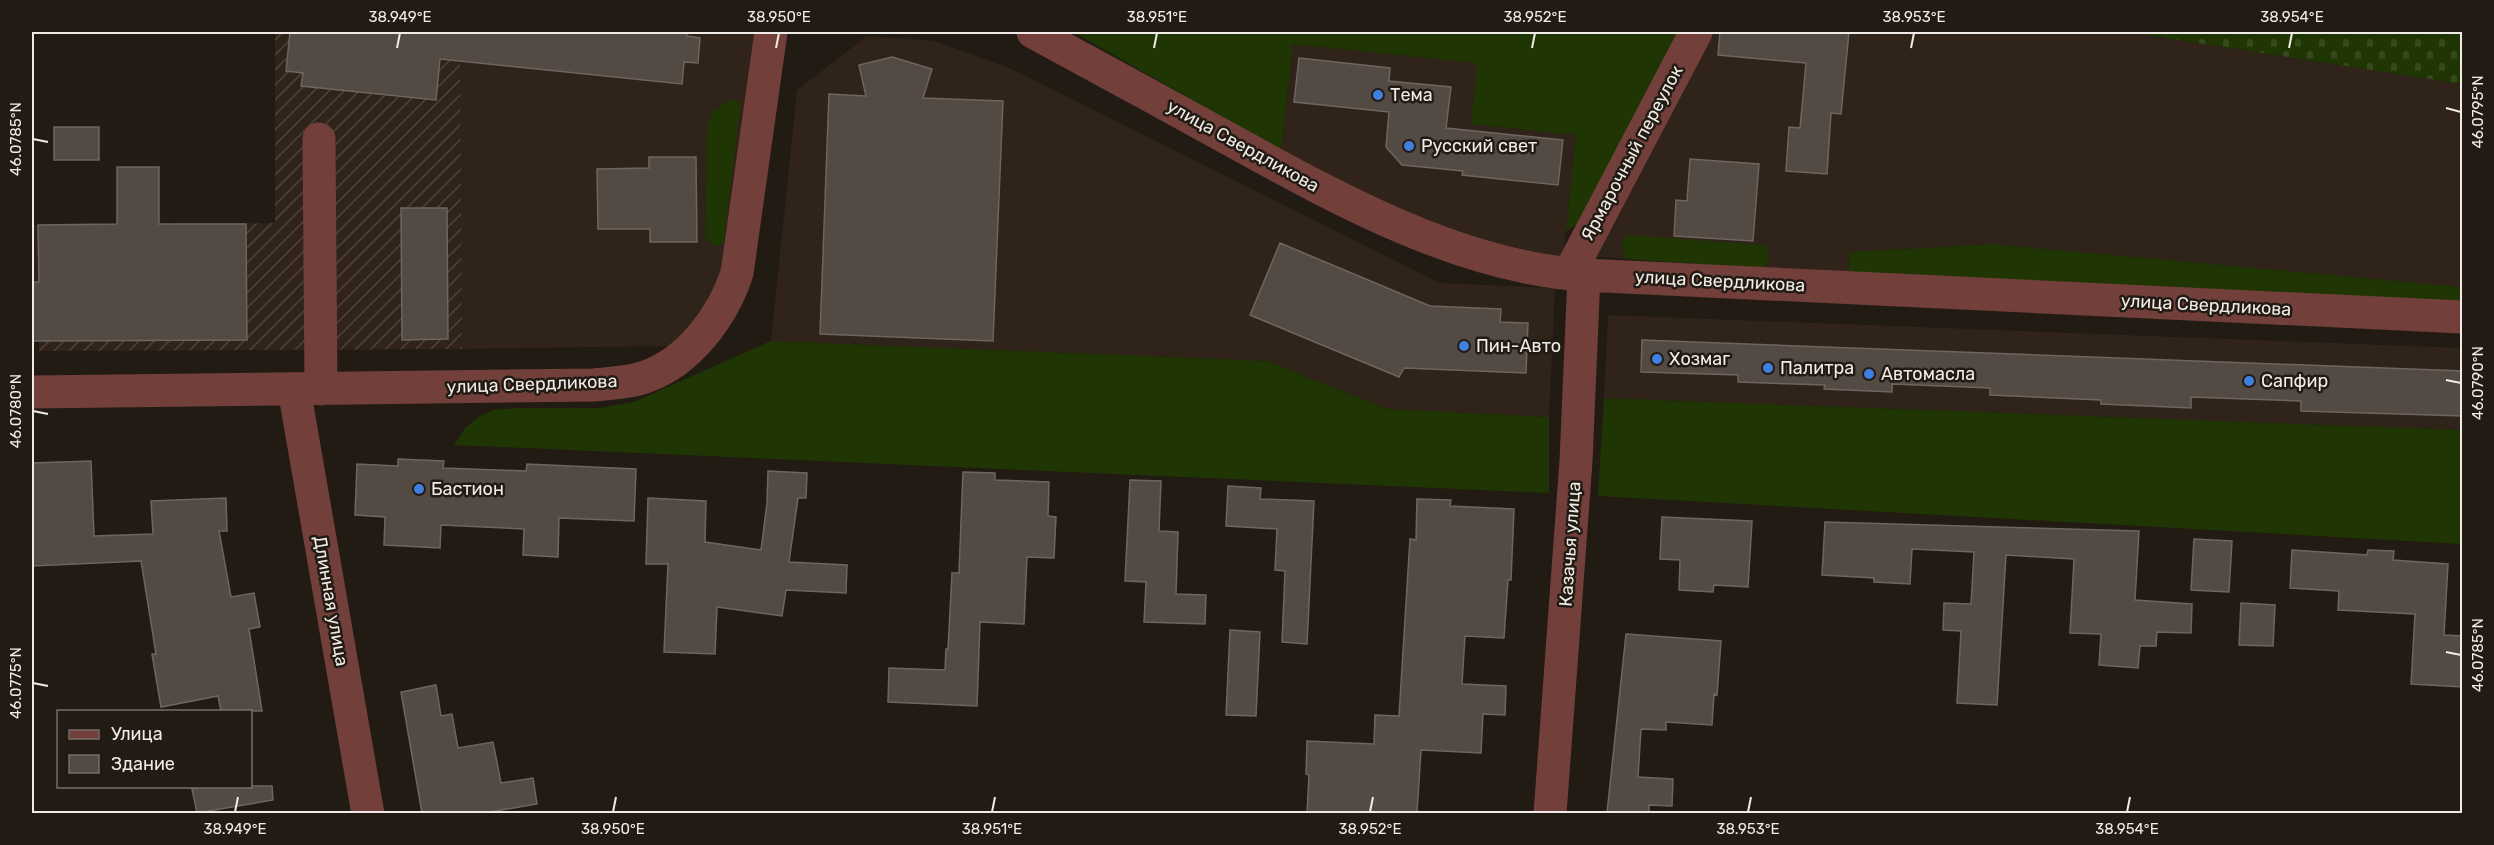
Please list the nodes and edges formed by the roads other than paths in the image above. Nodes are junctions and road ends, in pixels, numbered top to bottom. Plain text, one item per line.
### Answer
1 (771, 32) edge
2 (1033, 32) edge
3 (1696, 32) edge
4 (319, 139) dead end
5 (1576, 274) junction
6 (2463, 317) edge
7 (307, 389) junction
8 (32, 392) edge
9 (368, 813) edge
10 (1550, 813) edge

1 - 7 street, улица Свердликова
2 - 5 street, улица Свердликова
3 - 5 street, Ярмарочный переулок
4 - 7 street, Длинная улица
5 - 6 street, улица Свердликова
5 - 10 street, Казачья улица
7 - 8 street, улица Свердликова
7 - 9 street, Длинная улица

